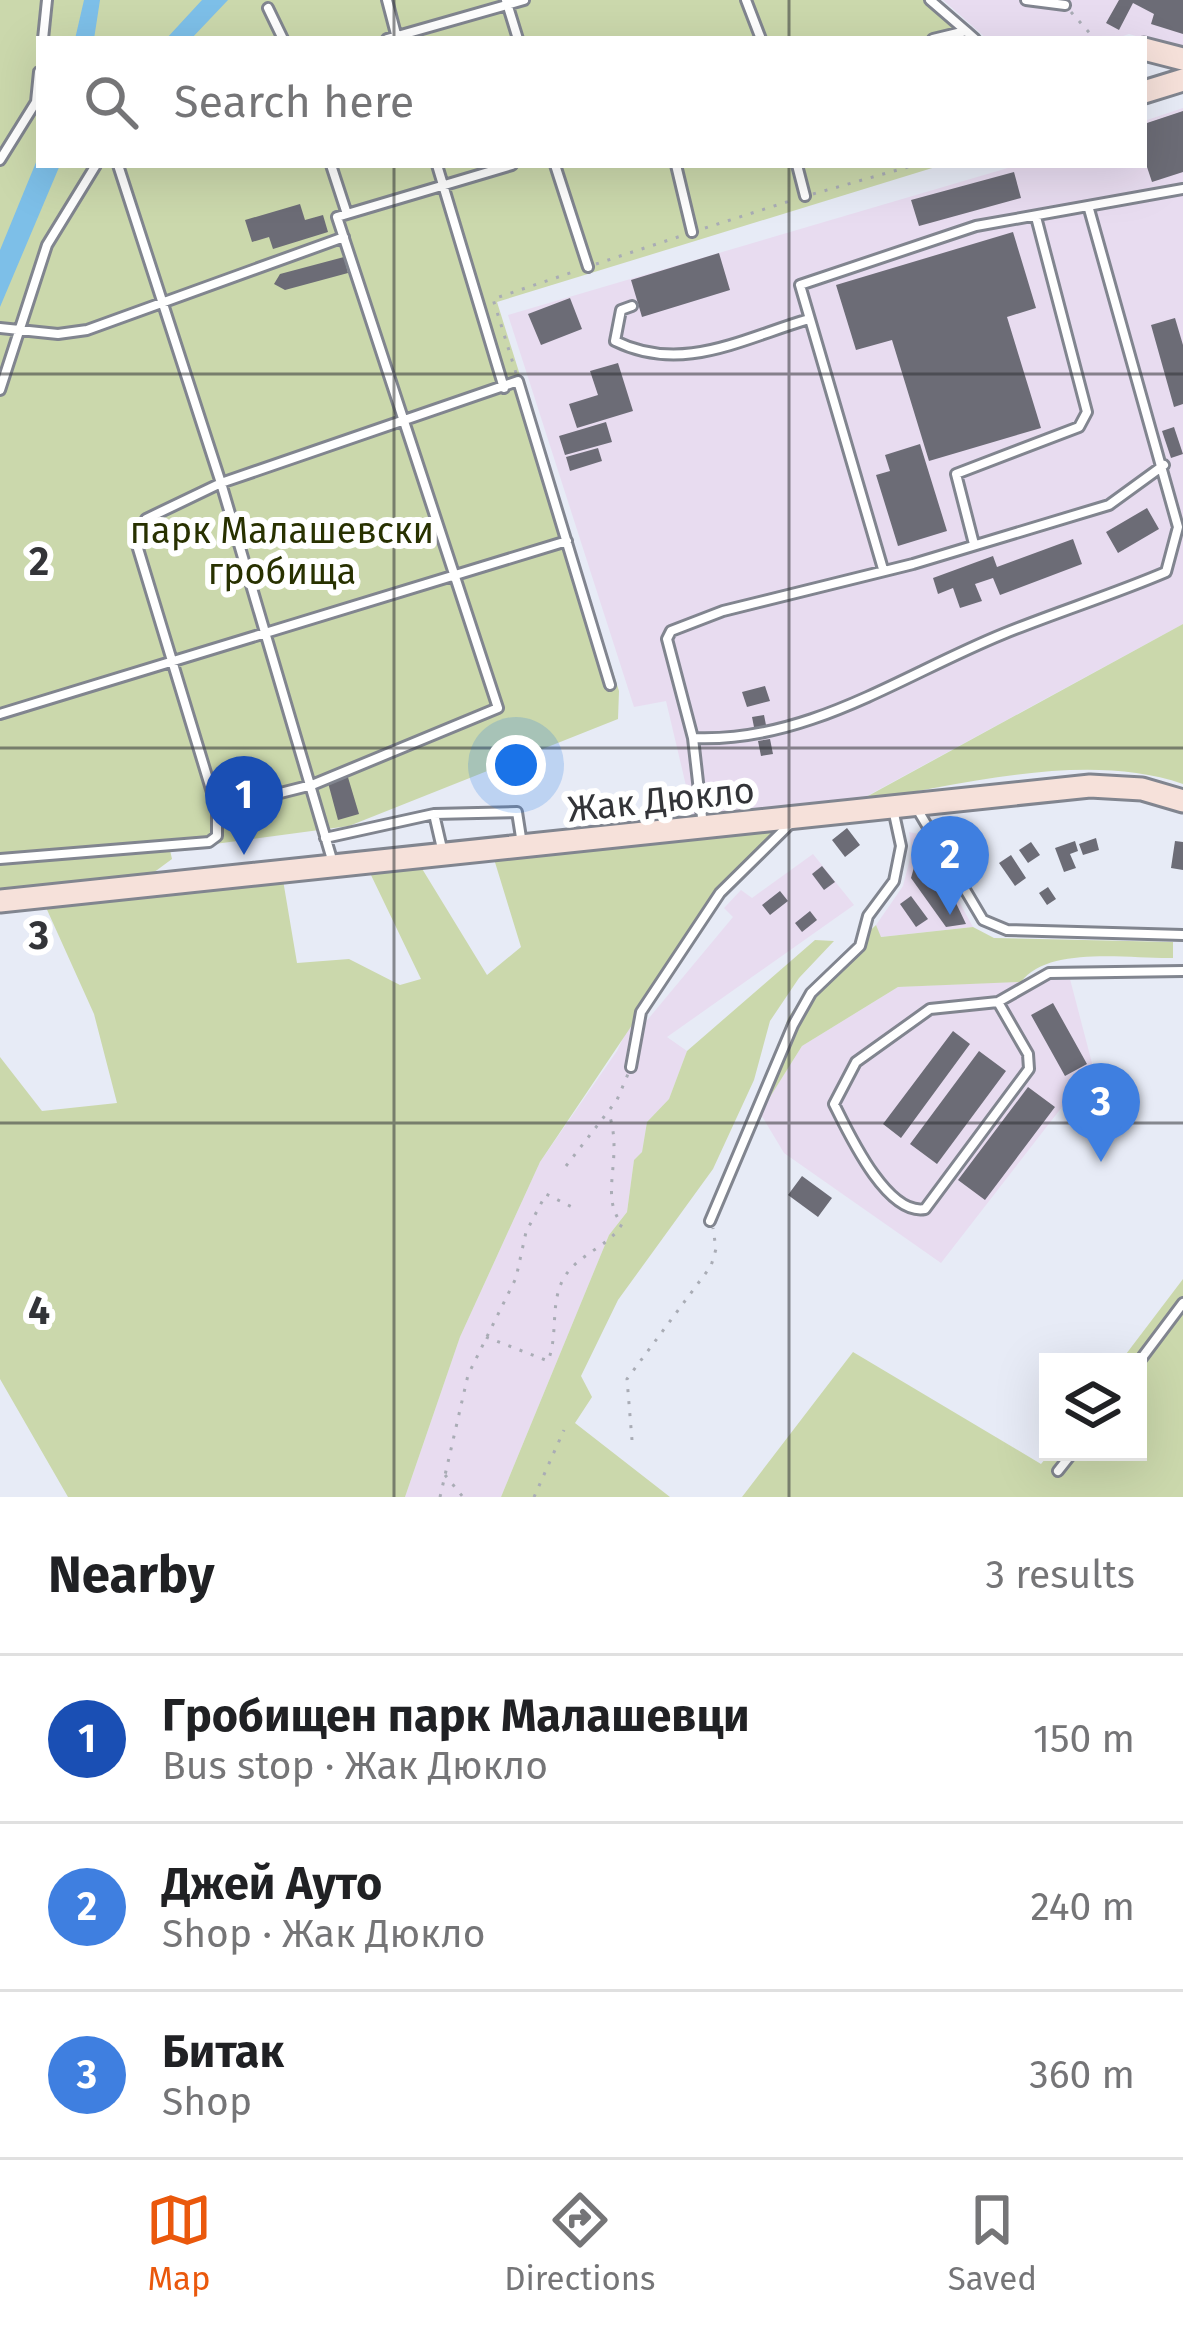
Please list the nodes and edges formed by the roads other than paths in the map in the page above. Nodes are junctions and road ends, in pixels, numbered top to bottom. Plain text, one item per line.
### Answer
1 (47, 0) edge
2 (386, 0) edge
3 (524, 0) edge
4 (746, 0) edge
5 (930, 0) edge
6 (1026, 0) edge
7 (507, 3) edge
8 (1066, 5) road end
9 (268, 8) dead end
10 (966, 31) junction
11 (43, 36) edge
12 (282, 36) edge
13 (394, 36) edge
14 (400, 36) edge
15 (517, 36) edge
16 (760, 36) edge
17 (945, 36) edge
18 (972, 36) edge
19 (1147, 50) edge
20 (1183, 59) edge
21 (1183, 80) edge
22 (1147, 91) edge
23 (36, 102) edge
24 (0, 128) edge
25 (14, 134) junction
26 (0, 160) edge
27 (94, 168) edge
28 (119, 168) edge
29 (332, 168) edge
30 (438, 168) edge
31 (501, 168) edge
32 (556, 168) edge
33 (677, 168) edge
34 (798, 168) edge
35 (443, 184) junction
36 (1183, 189) edge
37 (805, 196) road end
38 (1089, 209) junction
39 (347, 214) junction
40 (1036, 217) junction
41 (692, 232) road end
42 (344, 237) junction
43 (588, 267) road end
44 (164, 301) junction
45 (632, 305) dead end
46 (809, 319) junction
47 (1, 328) edge
48 (22, 333) junction
49 (504, 388) junction
50 (0, 390) edge
51 (403, 422) junction
52 (1164, 465) junction
53 (220, 483) junction
54 (567, 541) junction
55 (974, 544) junction
56 (884, 568) junction
57 (455, 574) junction
58 (262, 633) junction
59 (169, 658) junction
60 (610, 685) dead end
61 (0, 714) edge
62 (693, 738) junction
63 (312, 784) junction
64 (1183, 801) edge
65 (903, 807) junction
66 (217, 809) junction
67 (434, 814) junction
68 (796, 818) junction
69 (703, 827) junction
70 (325, 838) junction
71 (523, 847) junction
72 (444, 856) junction
73 (0, 859) edge
74 (334, 868) junction
75 (0, 901) edge
76 (1183, 935) edge
77 (1183, 971) edge
78 (998, 1002) junction
79 (632, 1067) road end
80 (710, 1221) road end
81 (1183, 1303) edge
82 (1146, 1353) edge
83 (1065, 1461) edge
84 (1058, 1471) dead end

1 - 11 lane
2 - 13 lane
3 - 7 lane
4 - 16 lane
5 - 10 lane
6 - 8 lane
7 - 14 lane
7 - 15 lane
9 - 12 lane
10 - 17 lane
10 - 18 lane
19 - 20 street
21 - 22 street
23 - 25 lane
24 - 25 lane
25 - 26 lane
27 - 48 lane
28 - 44 lane
29 - 39 lane
30 - 35 lane
31 - 35 lane
32 - 43 lane
33 - 41 lane
34 - 37 lane
35 - 39 lane
35 - 49 lane
36 - 38 lane
38 - 40 lane
38 - 52 lane
39 - 42 lane
40 - 46 lane
40 - 55 lane
42 - 44 lane
42 - 51 lane
44 - 48 lane
44 - 53 lane
45 - 46 lane
46 - 56 lane
47 - 48 lane
48 - 50 lane
49 - 51 lane
49 - 54 lane
51 - 53 lane
51 - 57 lane
52 - 55 lane
52 - 62 lane
53 - 58 lane
53 - 59 lane
54 - 57 lane
54 - 60 lane
55 - 56 lane
56 - 62 lane
57 - 58 lane
57 - 63 lane
58 - 59 lane
58 - 63 lane
59 - 61 lane
59 - 66 lane
62 - 69 lane
63 - 66 lane
63 - 70 lane
64 - 65 street, Жак Дюкло
65 - 68 street, Жак Дюкло
65 - 76 lane
65 - 80 lane
66 - 73 lane
67 - 70 lane
67 - 71 lane
67 - 72 lane
68 - 69 street, Жак Дюкло
68 - 79 lane
69 - 71 street, Жак Дюкло
70 - 74 lane
71 - 72 street, Жак Дюкло
72 - 74 street, Жак Дюкло
74 - 75 street, Жак Дюкло
77 - 78 lane
78 - 78 lane
81 - 82 lane
83 - 84 lane

